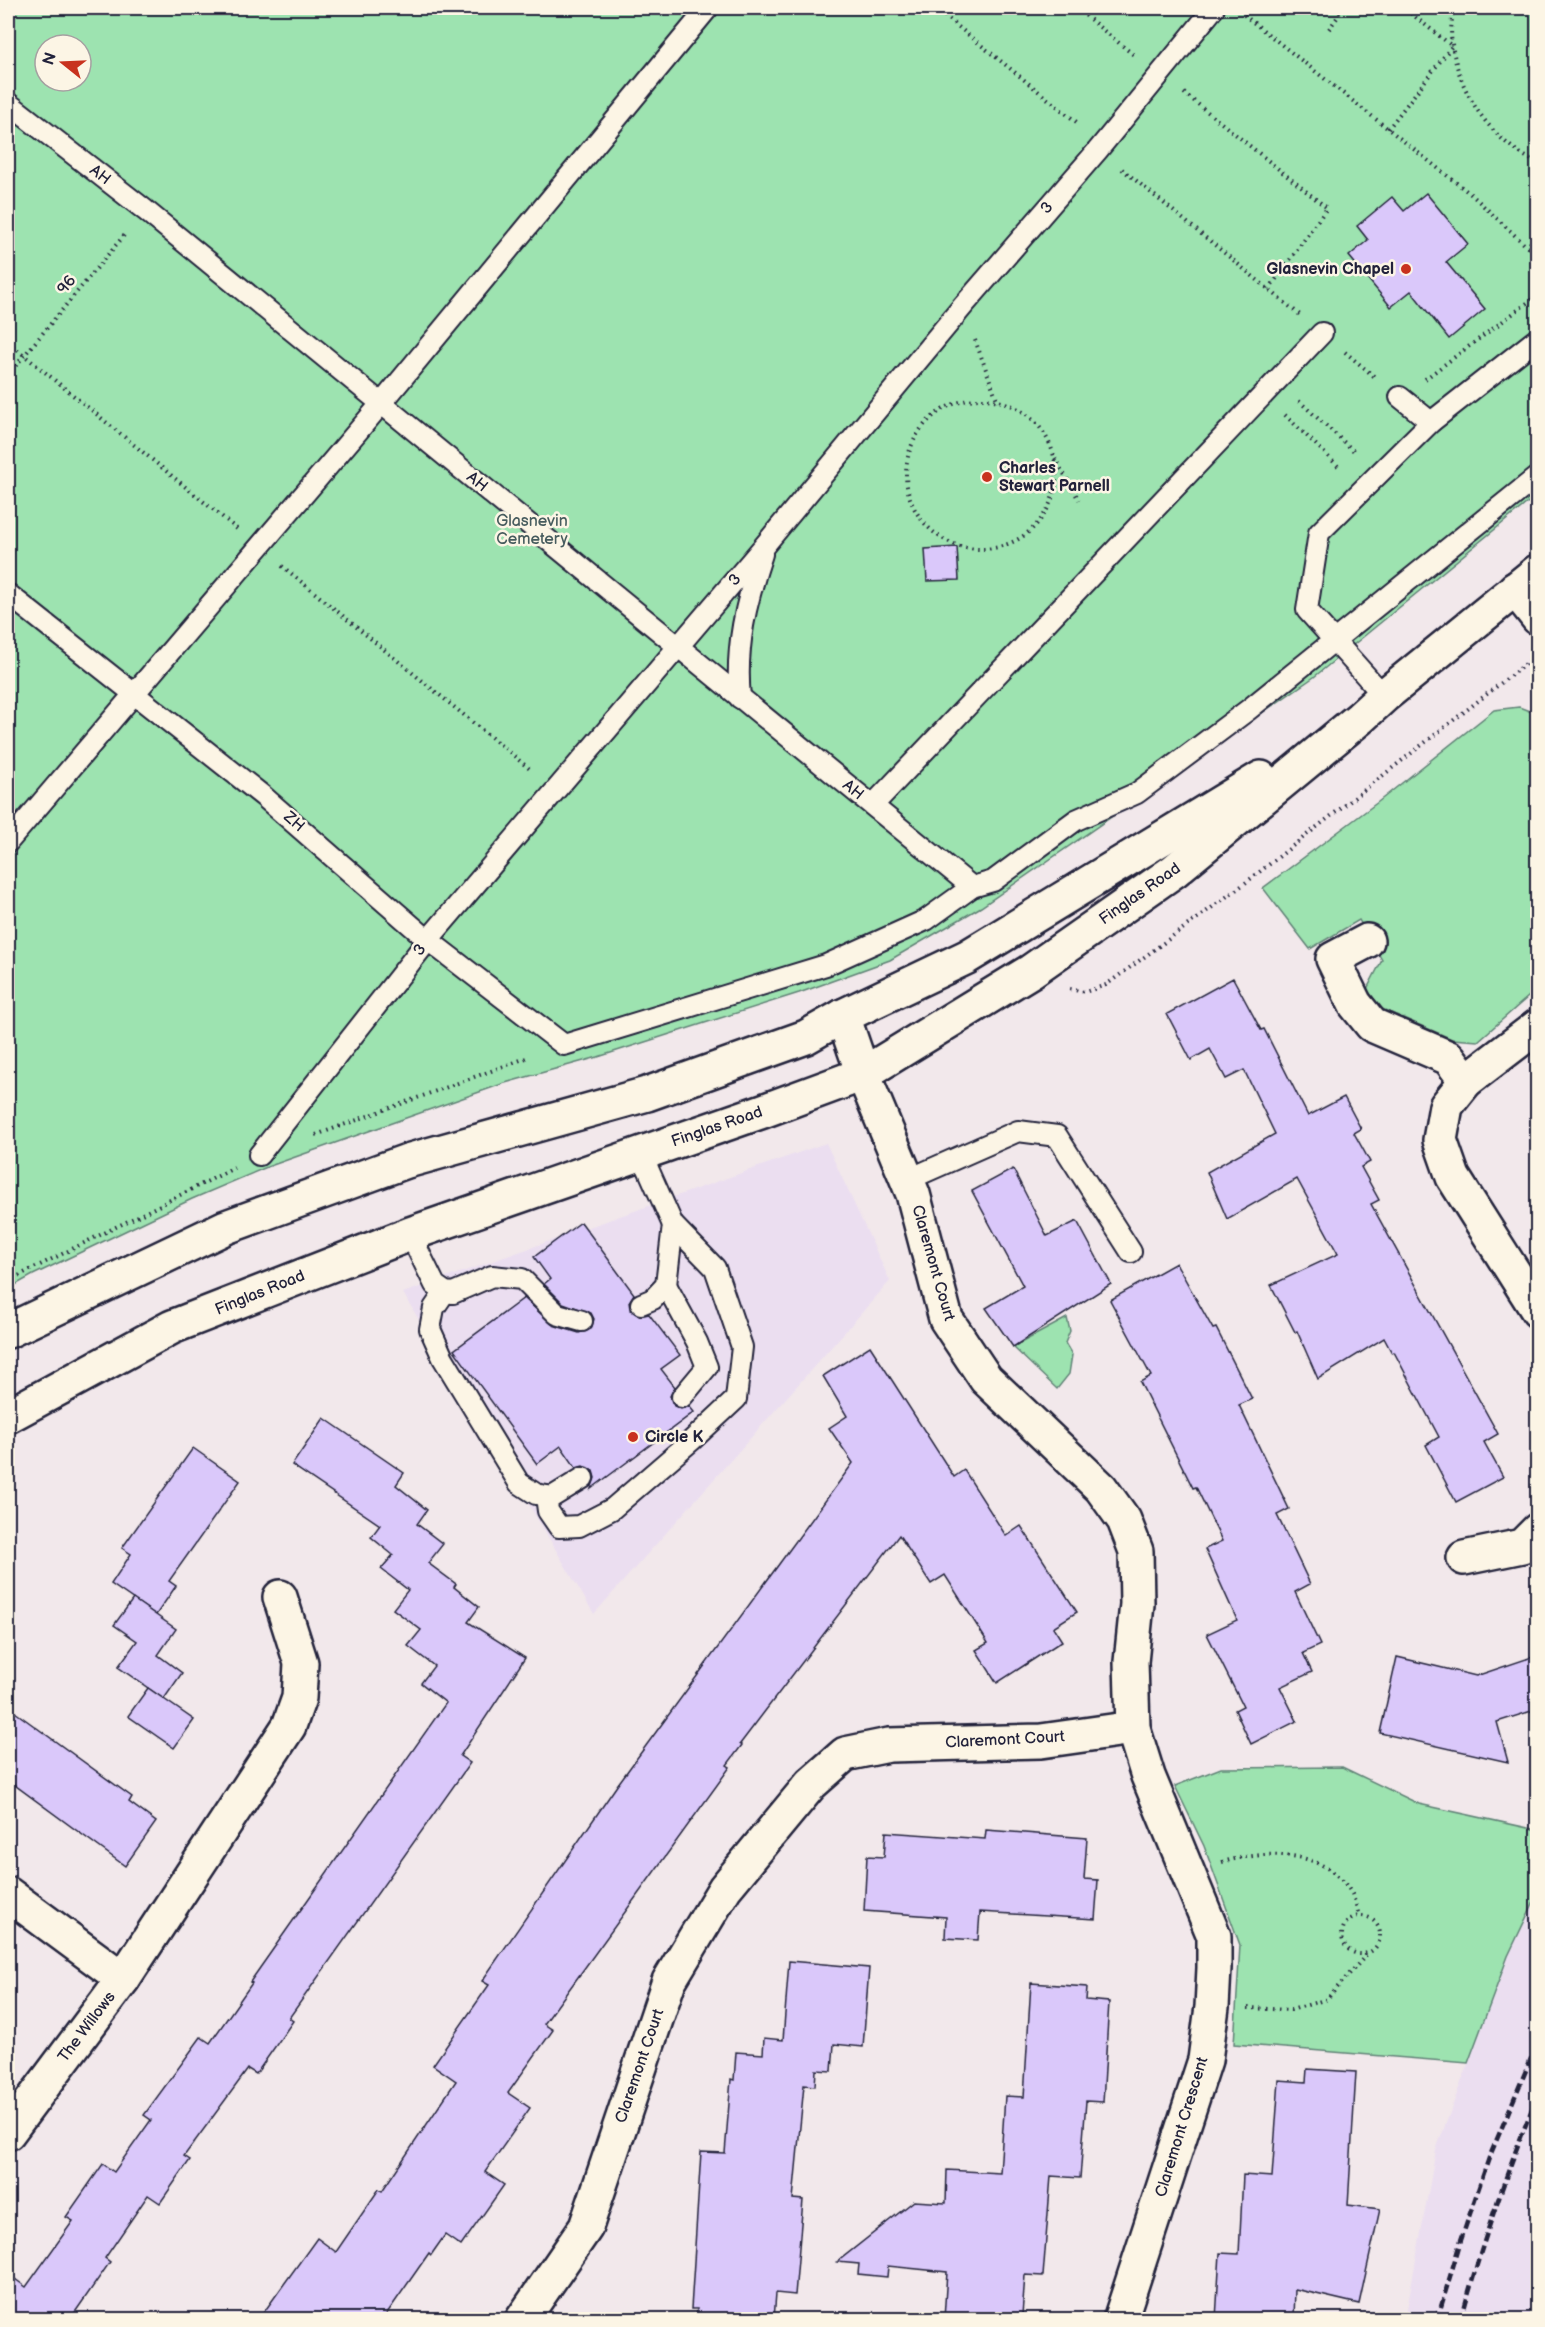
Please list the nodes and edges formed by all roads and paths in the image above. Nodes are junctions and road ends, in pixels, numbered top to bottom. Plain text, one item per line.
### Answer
1 (708, 8) edge
2 (935, 8) edge
3 (1076, 8) edge
4 (1214, 8) edge
5 (1344, 8) edge
6 (1404, 8) edge
7 (1453, 8) edge
8 (1243, 15) dead end
9 (1329, 29) dead end
10 (1452, 45) junction
11 (1160, 74) junction
12 (8, 103) edge
13 (1388, 129) junction
14 (1101, 146) junction
15 (1538, 163) edge
16 (146, 210) junction
17 (1538, 223) edge
18 (1528, 249) junction
19 (1538, 257) edge
20 (1269, 290) junction
21 (1538, 295) edge
22 (963, 306) junction
23 (1322, 333) junction
24 (1538, 338) edge
25 (8, 375) edge
26 (1290, 394) dead end
27 (1400, 397) junction
28 (998, 402) junction
29 (381, 404) junction
30 (1278, 409) dead end
31 (1431, 422) junction
32 (1054, 458) junction
33 (1378, 473) junction
34 (1538, 477) edge
35 (1363, 489) junction
36 (1079, 500) dead end
37 (764, 546) junction
38 (1526, 580) edge
39 (8, 594) edge
40 (1538, 618) edge
41 (1334, 641) junction
42 (677, 646) junction
43 (1538, 654) edge
44 (134, 693) junction
45 (1384, 696) junction
46 (740, 698) junction
47 (1360, 718) junction
48 (873, 806) junction
49 (8, 842) edge
50 (972, 886) junction
51 (428, 940) junction
52 (1367, 941) dead end
53 (1085, 992) dead end
54 (843, 1016) junction
55 (1538, 1026) edge
56 (863, 1074) junction
57 (1466, 1080) junction
58 (641, 1153) junction
59 (259, 1155) dead end
60 (907, 1180) junction
61 (673, 1225) junction
62 (410, 1234) junction
63 (1131, 1252) dead end
64 (666, 1285) junction
65 (445, 1292) junction
66 (641, 1304) dead end
67 (1538, 1311) edge
68 (582, 1321) dead end
69 (8, 1331) edge
70 (682, 1397) dead end
71 (8, 1416) edge
72 (583, 1478) dead end
73 (546, 1496) junction
74 (1538, 1530) edge
75 (1464, 1558) dead end
76 (280, 1597) dead end
77 (1133, 1728) junction
78 (1186, 1871) junction
79 (8, 1894) edge
80 (1359, 1916) junction
81 (1368, 1953) junction
82 (123, 1979) junction
83 (1212, 2007) junction
84 (8, 2133) edge
85 (529, 2318) edge
86 (1120, 2319) edge

1 - 29 lane
2 - 14 path
3 - 11 path
4 - 11 lane, 3
5 - 9 path
6 - 10 path
7 - 10 path
8 - 13 path
10 - 13 path
10 - 15 path
11 - 14 lane, 3
11 - 20 path
12 - 16 lane, AH
13 - 18 path
14 - 20 path
14 - 22 lane, 3
16 - 25 path, 96
16 - 29 lane, AH
17 - 18 path
18 - 19 path
20 - 23 path
21 - 27 path
22 - 28 path
22 - 37 lane, 3
23 - 27 path
23 - 48 lane
24 - 31 lane
26 - 33 path
27 - 31 lane
28 - 32 path
28 - 32 path
29 - 42 lane, AH
29 - 44 lane
30 - 35 path
31 - 33 lane
32 - 36 path
33 - 35 lane
34 - 41 lane
35 - 41 lane
37 - 42 lane, 3
37 - 46 lane
38 - 40 street
38 - 45 street, Finglas Road
39 - 44 lane, ZH
41 - 45 lane
41 - 50 lane
42 - 46 lane, AH
42 - 51 lane, 3
43 - 53 path
44 - 49 lane
44 - 51 lane, ZH
45 - 47 street, Finglas Road
46 - 48 lane, AH
47 - 54 street, Finglas Road
47 - 56 street, Finglas Road
48 - 50 lane, AH
50 - 51 lane, ZH
51 - 59 lane, 3
52 - 57 street
54 - 56 street, Claremont Court
54 - 69 street, Finglas Road
55 - 57 street
56 - 58 street, Finglas Road
56 - 60 street, Claremont Court
57 - 67 street
58 - 61 lane
58 - 62 street, Finglas Road
60 - 63 lane
60 - 77 street, Claremont Court
61 - 64 lane
61 - 73 lane
62 - 65 lane
62 - 71 street, Finglas Road
64 - 66 lane
64 - 70 lane
65 - 68 lane
65 - 73 lane
72 - 73 lane
74 - 75 street
76 - 82 street
77 - 78 street, Claremont Crescent
77 - 85 street, Claremont Court
78 - 80 path
78 - 83 street, Claremont Crescent
79 - 82 street, The Willows
80 - 81 path
80 - 81 path
81 - 83 path
82 - 84 street, The Willows
83 - 86 street, Claremont Crescent

